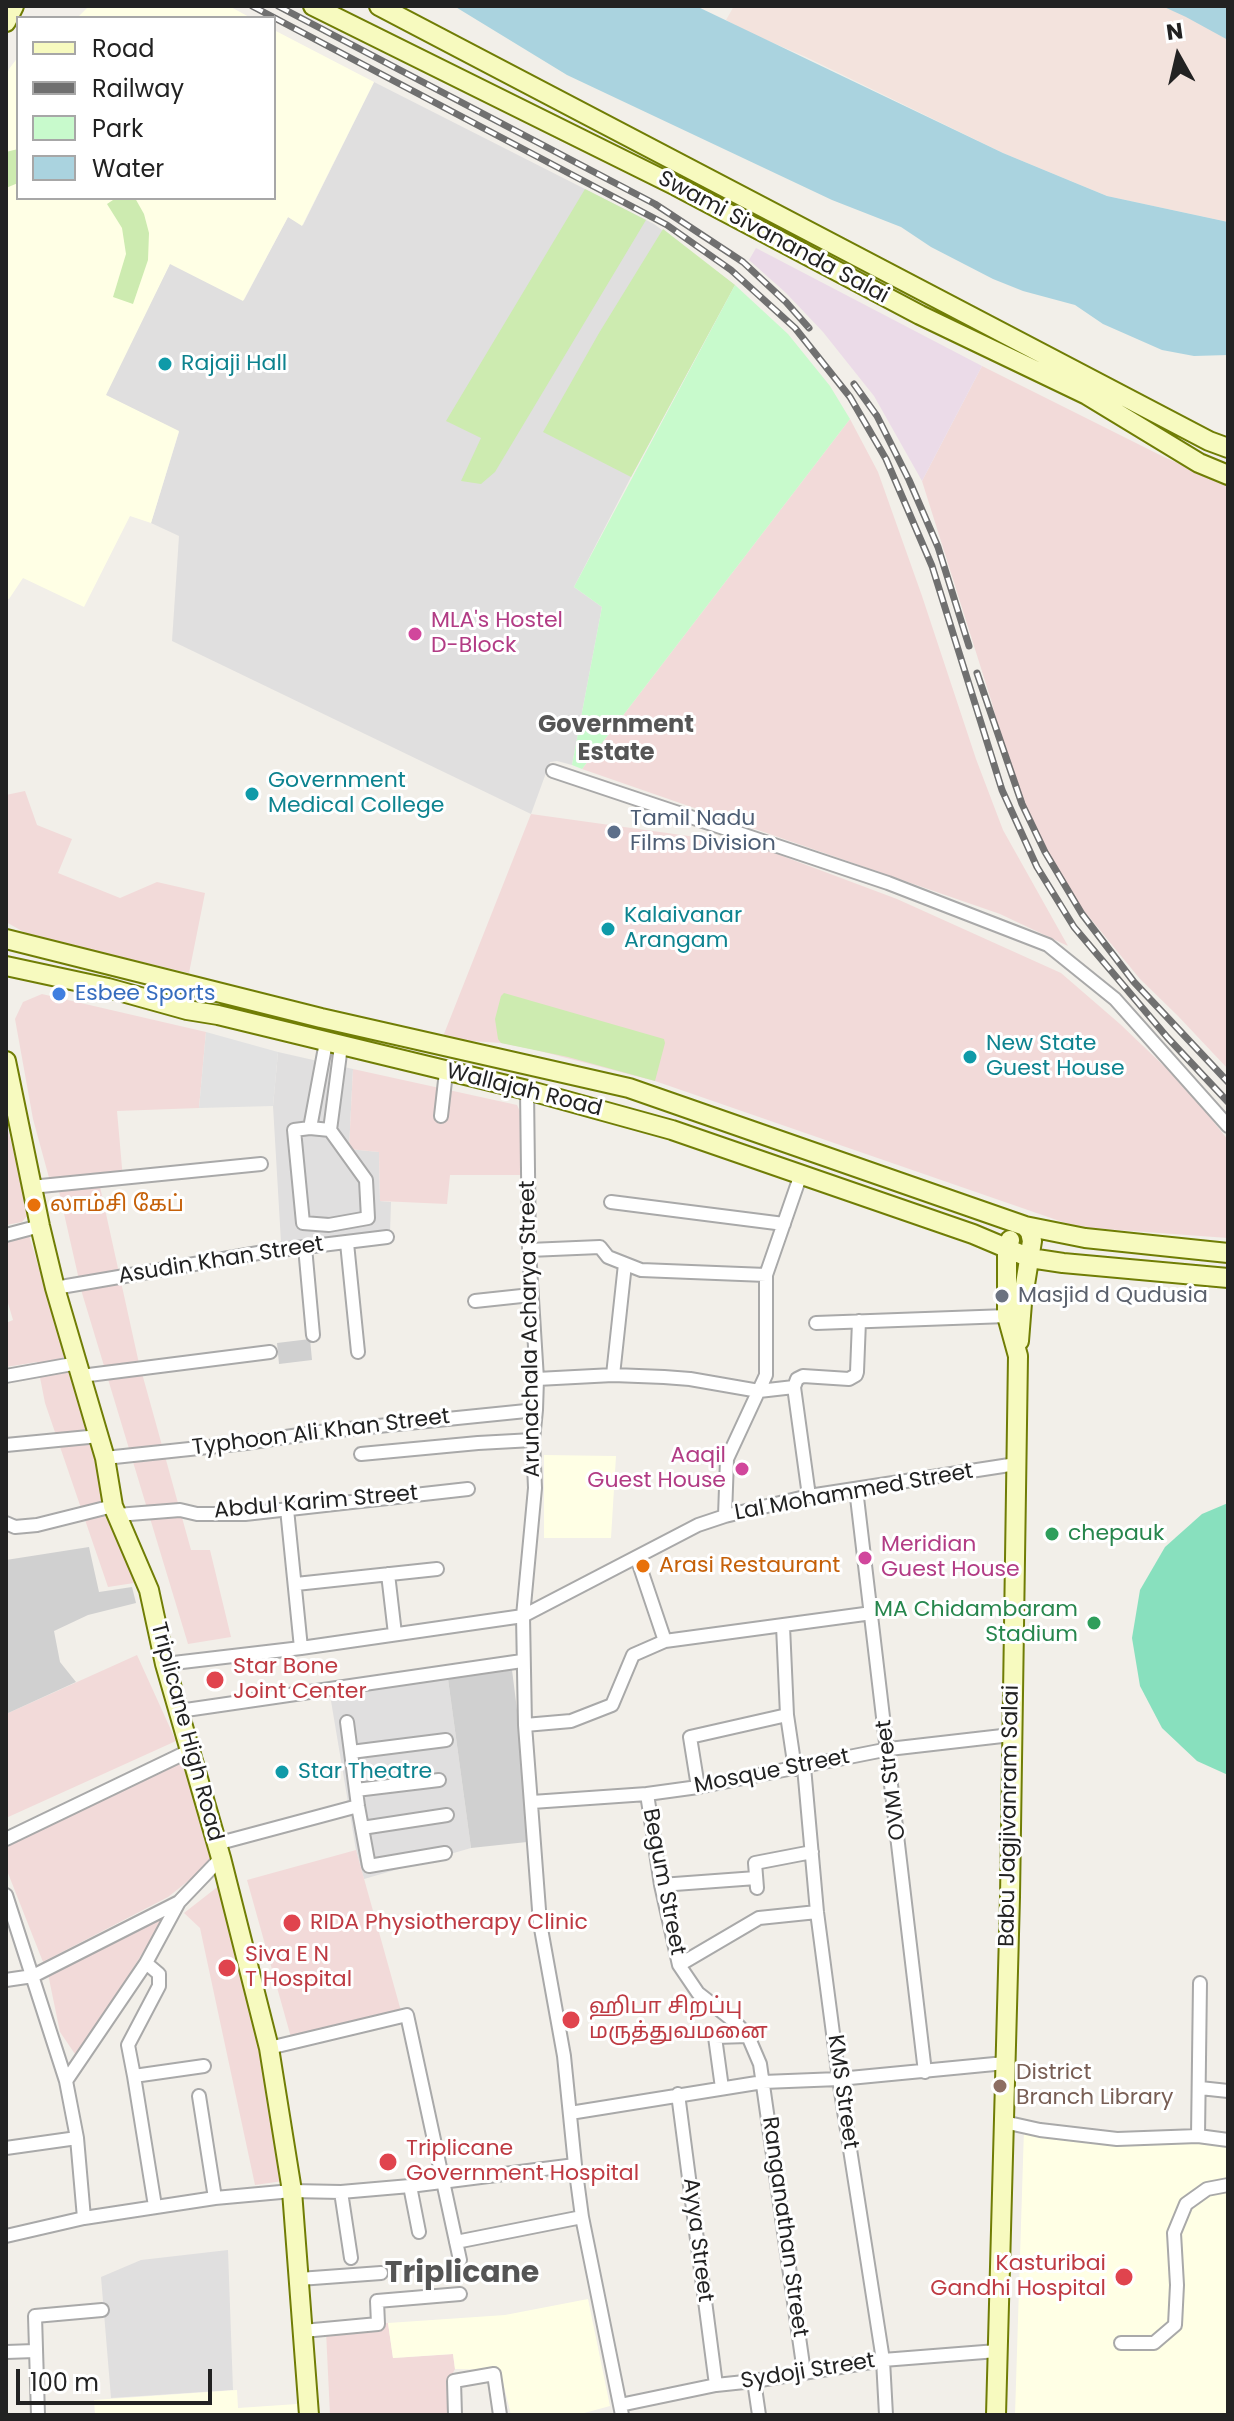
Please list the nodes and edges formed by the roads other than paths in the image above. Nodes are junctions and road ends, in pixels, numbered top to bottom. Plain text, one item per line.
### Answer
1 (14, 6) edge
2 (313, 6) edge
3 (379, 6) edge
4 (6, 22) edge
5 (907, 283) junction
6 (894, 301) junction
7 (1228, 448) edge
8 (1228, 475) edge
9 (553, 771) dead end
10 (6, 939) edge
11 (6, 966) edge
12 (333, 1044) junction
13 (6, 1061) edge
14 (446, 1072) junction
15 (527, 1090) junction
16 (441, 1116) dead end
17 (1228, 1126) edge
18 (310, 1128) junction
19 (330, 1130) junction
20 (261, 1164) dead end
21 (801, 1174) junction
22 (31, 1187) junction
23 (611, 1202) dead end
24 (784, 1224) junction
25 (40, 1226) junction
26 (1025, 1226) junction
27 (6, 1235) edge
28 (387, 1237) dead end
29 (347, 1243) junction
30 (305, 1247) junction
31 (1007, 1249) junction
32 (529, 1250) junction
33 (1228, 1253) edge
34 (1030, 1258) junction
35 (625, 1264) junction
36 (766, 1275) junction
37 (1228, 1278) edge
38 (55, 1288) junction
39 (531, 1295) junction
40 (475, 1301) dead end
41 (1007, 1316) junction
42 (859, 1321) junction
43 (816, 1323) dead end
44 (313, 1335) dead end
45 (270, 1352) dead end
46 (358, 1352) dead end
47 (1018, 1356) junction
48 (80, 1370) junction
49 (613, 1375) junction
50 (6, 1376) edge
51 (537, 1379) junction
52 (794, 1387) junction
53 (759, 1391) junction
54 (536, 1410) junction
55 (99, 1436) junction
56 (533, 1440) junction
57 (6, 1445) edge
58 (361, 1454) dead end
59 (105, 1458) junction
60 (1016, 1464) junction
61 (468, 1489) dead end
62 (856, 1489) junction
63 (809, 1496) junction
64 (287, 1509) junction
65 (115, 1511) junction
66 (725, 1516) junction
67 (6, 1523) edge
68 (637, 1558) junction
69 (437, 1569) dead end
70 (388, 1574) junction
71 (296, 1584) junction
72 (872, 1613) junction
73 (523, 1616) junction
74 (783, 1626) junction
75 (395, 1634) junction
76 (665, 1641) junction
77 (301, 1648) junction
78 (522, 1661) junction
79 (165, 1664) junction
80 (179, 1711) junction
81 (787, 1715) junction
82 (347, 1722) dead end
83 (525, 1725) junction
84 (1011, 1735) junction
85 (446, 1740) dead end
86 (889, 1749) junction
87 (189, 1751) junction
88 (351, 1752) junction
89 (800, 1768) junction
90 (439, 1780) dead end
91 (698, 1787) junction
92 (356, 1790) junction
93 (647, 1794) junction
94 (532, 1802) junction
95 (358, 1806) junction
96 (447, 1815) dead end
97 (362, 1828) junction
98 (6, 1839) edge
99 (218, 1851) junction
100 (812, 1852) junction
101 (445, 1853) dead end
102 (661, 1885) junction
103 (6, 1895) edge
104 (179, 1902) junction
105 (817, 1912) junction
106 (146, 1963) junction
107 (679, 1965) junction
108 (33, 1976) junction
109 (6, 1980) edge
110 (1200, 1983) dead end
111 (748, 2036) junction
112 (269, 2048) junction
113 (1005, 2063) junction
114 (204, 2066) dead end
115 (925, 2072) junction
116 (134, 2076) junction
117 (839, 2079) junction
118 (66, 2081) junction
119 (763, 2082) junction
120 (722, 2088) junction
121 (1200, 2088) junction
122 (1228, 2091) edge
123 (678, 2094) junction
124 (199, 2096) dead end
125 (570, 2113) junction
126 (1004, 2122) junction
127 (1198, 2136) junction
128 (77, 2138) junction
129 (1228, 2140) edge
130 (6, 2148) edge
131 (575, 2165) junction
132 (443, 2182) junction
133 (1228, 2185) edge
134 (410, 2186) junction
135 (292, 2191) junction
136 (341, 2192) junction
137 (215, 2198) junction
138 (155, 2206) junction
139 (582, 2217) junction
140 (84, 2218) junction
141 (419, 2232) dead end
142 (6, 2236) edge
143 (456, 2242) junction
144 (351, 2258) dead end
145 (460, 2260) dead end
146 (381, 2273) dead end
147 (299, 2279) junction
148 (460, 2294) dead end
149 (102, 2310) dead end
150 (303, 2331) junction
151 (1121, 2343) dead end
152 (35, 2351) junction
153 (997, 2351) junction
154 (6, 2352) edge
155 (883, 2360) junction
156 (804, 2372) junction
157 (754, 2381) junction
158 (716, 2385) junction
159 (621, 2410) edge
160 (38, 2415) edge
161 (309, 2415) edge
162 (455, 2415) edge
163 (500, 2415) edge
164 (759, 2415) edge
165 (886, 2415) edge
166 (996, 2415) edge

1 - 4 main road
2 - 6 main road, Swami Sivananda Salai
3 - 5 main road, Swami Sivananda Salai
5 - 6 main road
5 - 7 main road, Swami Sivananda Salai
6 - 8 main road, Swami Sivananda Salai
9 - 17 street
10 - 26 main road, Wallajah Road
11 - 12 main road, Wallajah Road
12 - 14 main road, Wallajah Road
12 - 18 street
12 - 19 street
13 - 22 main road, Triplicane High Road
14 - 15 main road, Wallajah Road
14 - 16 street
15 - 21 main road, Wallajah Road
15 - 32 street, Arunachala Acharya Street
18 - 19 street
18 - 19 street
20 - 22 street
21 - 24 street
21 - 31 main road, Wallajah Road
22 - 25 main road, Triplicane High Road
23 - 24 street
24 - 36 street
25 - 27 street
25 - 38 main road, Triplicane High Road
26 - 31 main road
26 - 33 main road, Wallajah Road
26 - 34 main road
28 - 29 street, Asudin Khan Street
29 - 30 street, Asudin Khan Street
29 - 46 street
30 - 38 street, Asudin Khan Street
30 - 44 street
31 - 34 main road, Wallajah Road
31 - 41 main road, Babu Jagjivanram Salai
32 - 35 street
32 - 39 street, Arunachala Acharya Street
34 - 37 main road, Wallajah Road
34 - 47 main road
35 - 36 street
35 - 49 street
36 - 53 street
38 - 48 main road, Triplicane High Road
39 - 40 street
39 - 51 street, Arunachala Acharya Street
41 - 42 street
41 - 47 main road, Babu Jagjivanram Salai
42 - 43 street
42 - 52 street
45 - 48 street
47 - 60 main road, Babu Jagjivanram Salai
48 - 50 street
48 - 55 main road, Triplicane High Road
49 - 51 street
49 - 53 street
51 - 54 street, Arunachala Acharya Street
52 - 53 street
52 - 63 street
53 - 66 street
54 - 56 street, Arunachala Acharya Street
54 - 59 street, Typhoon Ali Khan Street
55 - 57 street
55 - 59 main road, Triplicane High Road
56 - 58 street
56 - 73 street, Arunachala Acharya Street
59 - 65 main road, Triplicane High Road
60 - 62 street, Lal Mohammed Street
60 - 84 main road, Babu Jagjivanram Salai
61 - 64 street, Abdul Karim Street
62 - 63 street, Lal Mohammed Street
62 - 72 street, OVM Street
63 - 66 street, Lal Mohammed Street
64 - 65 street, Abdul Karim Street
64 - 71 street
65 - 67 street, Abdul Karim Street
65 - 79 main road, Triplicane High Road
66 - 68 street, Lal Mohammed Street
68 - 73 street, Lal Mohammed Street
68 - 76 street
69 - 70 street
70 - 71 street
70 - 75 street
71 - 77 street
72 - 74 street
72 - 86 street, OVM Street
73 - 75 street, Lal Mohammed Street
73 - 78 street, Arunachala Acharya Street
74 - 76 street
74 - 81 street, KMS Street
75 - 77 street, Lal Mohammed Street
76 - 83 street
77 - 79 street, Lal Mohammed Street
78 - 80 street
78 - 83 street, Arunachala Acharya Street
79 - 80 main road, Triplicane High Road
80 - 87 main road, Triplicane High Road
81 - 89 street, KMS Street
81 - 91 street
82 - 88 street
83 - 94 street, Arunachala Acharya Street
84 - 86 street, Mosque Street
84 - 113 main road, Babu Jagjivanram Salai
85 - 88 street
86 - 89 street, Mosque Street
86 - 115 street, OVM Street
87 - 98 street
87 - 99 main road, Triplicane High Road
88 - 92 street
89 - 91 street, Mosque Street
89 - 100 street, KMS Street
90 - 92 street
91 - 93 street, Mosque Street
92 - 95 street
93 - 94 street, Mosque Street
93 - 102 street, Begum Street
94 - 125 street, Arunachala Acharya Street
95 - 97 street
95 - 99 street
96 - 97 street
97 - 101 street
99 - 104 street
99 - 112 main road, Triplicane High Road
100 - 102 street
100 - 105 street, KMS Street
102 - 107 street, Begum Street
103 - 108 street
104 - 106 street
104 - 108 street
105 - 107 street
105 - 117 street, KMS Street
106 - 116 street
106 - 118 street
107 - 111 street, Begum Street
108 - 109 street
108 - 118 street
110 - 121 street
111 - 119 street, Begum Street
111 - 120 street
112 - 132 street
112 - 135 main road, Triplicane High Road
113 - 115 street
113 - 126 main road, Babu Jagjivanram Salai
114 - 116 street
115 - 117 street
116 - 138 street
117 - 119 street
117 - 155 street, KMS Street
118 - 128 street
119 - 120 street
119 - 156 street, Ranganathan Street
120 - 123 street
121 - 122 street
121 - 127 street
123 - 125 street
123 - 158 street, Ayya Street
124 - 137 street
125 - 131 street, Arunachala Acharya Street
126 - 127 street
126 - 153 main road, Babu Jagjivanram Salai
127 - 129 street
128 - 130 street
128 - 140 street
131 - 132 street
131 - 139 street, Arunachala Acharya Street
132 - 134 street
132 - 143 street
133 - 151 street
134 - 136 street
134 - 141 street
135 - 136 street
135 - 137 street
135 - 147 main road, Triplicane High Road
136 - 144 street
137 - 138 street
138 - 140 street
139 - 143 street
139 - 159 street, Arunachala Acharya Street
140 - 142 street
143 - 145 street
146 - 147 street
147 - 150 main road, Triplicane High Road
148 - 150 street
149 - 152 street
150 - 161 main road, Triplicane High Road
152 - 154 street
152 - 160 street
153 - 155 street, Sydoji Street
153 - 166 main road, Babu Jagjivanram Salai
155 - 156 street, Sydoji Street
155 - 165 street, KMS Street
156 - 157 street, Sydoji Street
157 - 158 street, Sydoji Street
157 - 164 street
158 - 159 street, Sydoji Street
162 - 163 street

